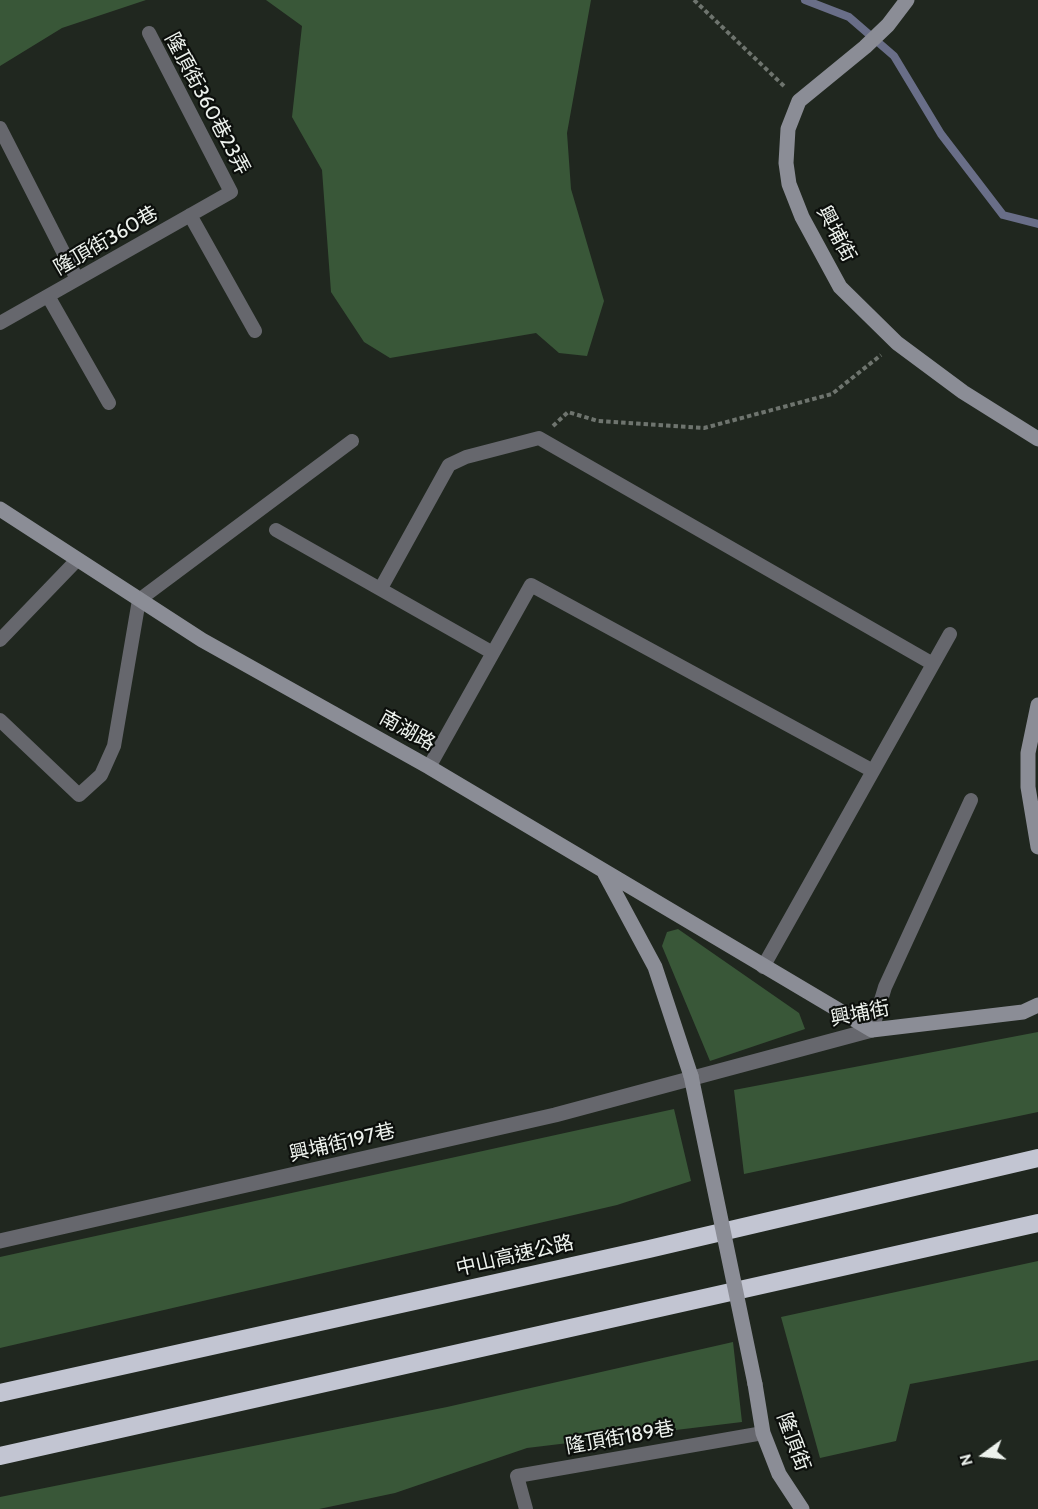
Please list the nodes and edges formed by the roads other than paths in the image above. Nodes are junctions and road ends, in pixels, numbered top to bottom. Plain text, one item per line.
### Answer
1 (907, 0) edge
2 (148, 33) dead end
3 (0, 128) edge
4 (231, 192) joint
5 (190, 215) junction
6 (77, 279) junction
7 (48, 296) junction
8 (0, 323) edge
9 (255, 331) dead end
10 (109, 404) dead end
11 (1038, 439) edge
12 (352, 441) dead end
13 (0, 509) edge
14 (276, 530) dead end
15 (77, 560) junction
16 (381, 588) junction
17 (139, 600) junction
18 (950, 634) dead end
19 (0, 640) edge
20 (493, 653) junction
21 (933, 664) junction
22 (1038, 705) edge
23 (0, 720) edge
24 (1035, 725) edge
25 (429, 767) junction
26 (873, 771) junction
27 (971, 800) dead end
28 (1038, 846) edge
29 (605, 874) junction
30 (764, 967) junction
31 (1038, 1005) edge
32 (872, 1030) junction
33 (691, 1076) junction
34 (1038, 1158) edge
35 (1038, 1223) edge
36 (0, 1241) edge
37 (0, 1393) edge
38 (763, 1433) junction
39 (0, 1456) edge
40 (526, 1509) edge
41 (802, 1509) edge

1 - 11 street, 興埔街
2 - 4 lane, 隆頂街360巷23弄
3 - 6 lane
4 - 5 lane, 隆頂街360巷
5 - 6 lane, 隆頂街360巷
5 - 9 lane
6 - 7 lane, 隆頂街360巷
7 - 8 lane, 隆頂街360巷
7 - 10 lane
12 - 17 lane
13 - 15 street, 南湖路
14 - 16 lane
15 - 17 street, 南湖路
15 - 19 lane
16 - 20 lane
16 - 21 lane
17 - 23 lane
17 - 25 street, 南湖路
18 - 21 lane
20 - 25 lane
20 - 26 lane
21 - 26 lane
22 - 24 street
24 - 28 street
25 - 29 street, 南湖路
26 - 30 lane
27 - 32 lane
29 - 30 street, 南湖路
29 - 33 street
30 - 32 street, 南湖路
31 - 32 street, 興埔街
32 - 33 street, 興埔街
33 - 36 street, 興埔街197巷
33 - 38 street, 隆頂街, bridge
34 - 37 highway, 中山高速公路
35 - 39 highway
38 - 40 lane, 隆頂街189巷
38 - 41 street, 隆頂街

